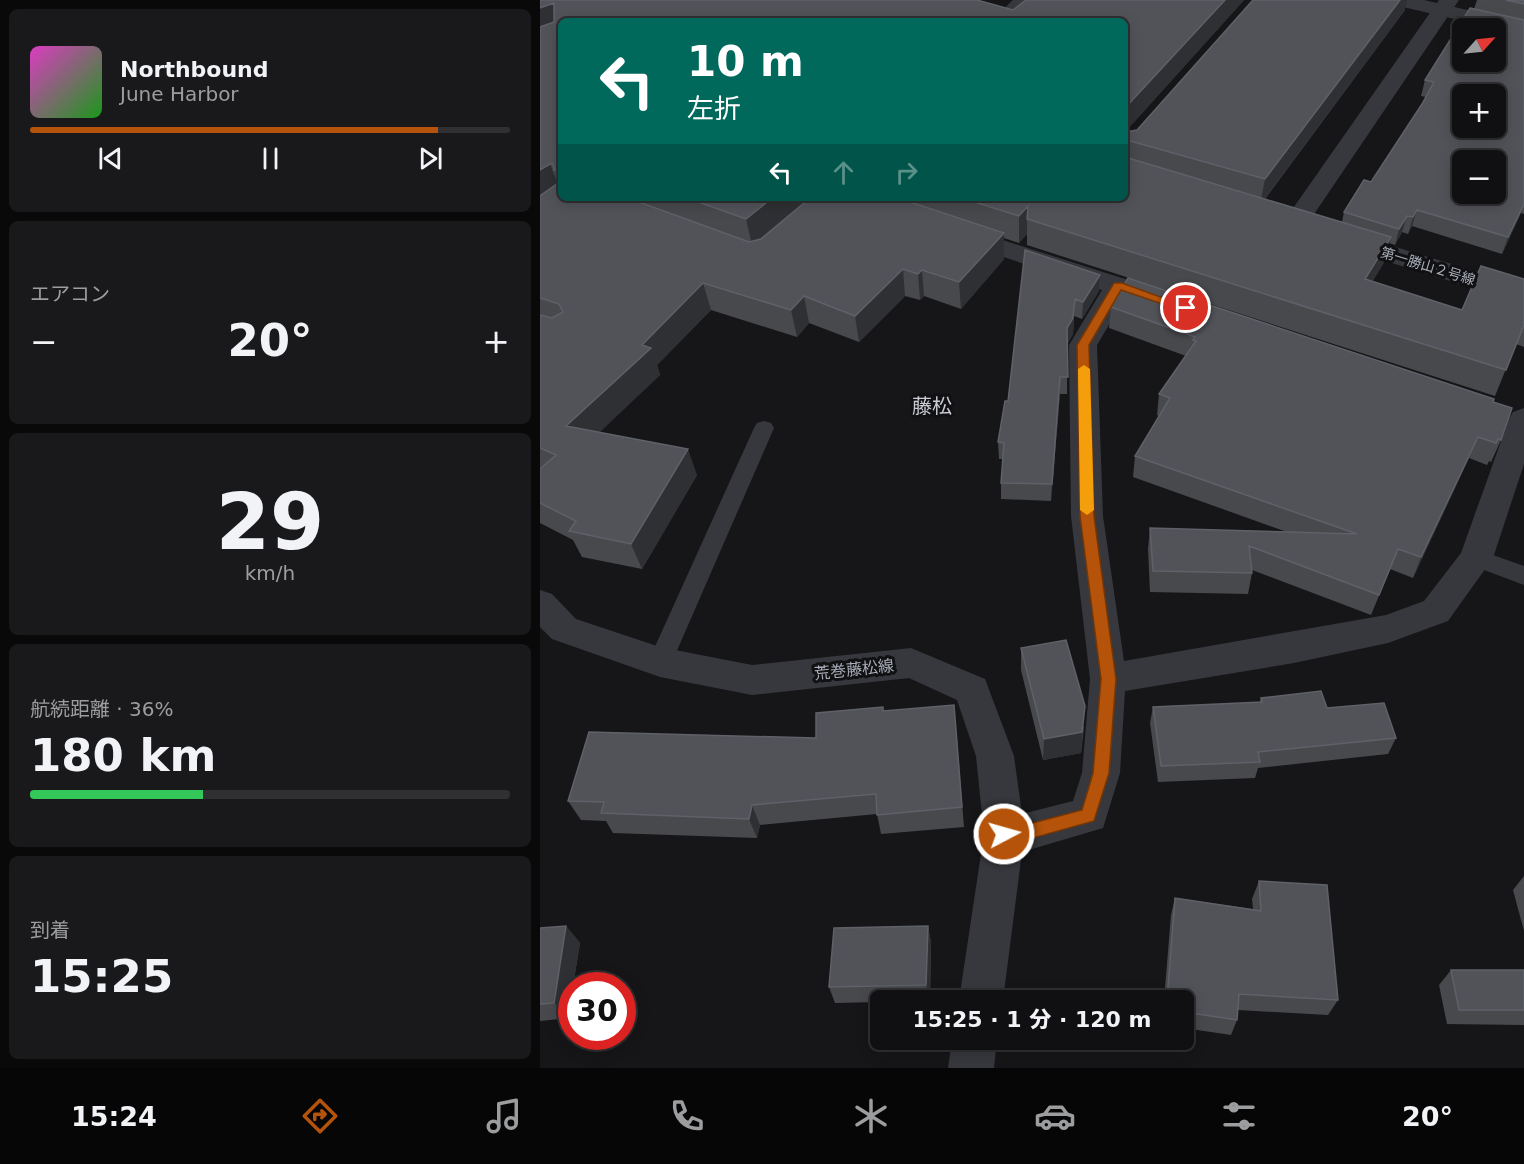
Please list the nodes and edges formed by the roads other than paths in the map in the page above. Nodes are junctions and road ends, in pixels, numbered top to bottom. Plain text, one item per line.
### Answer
1 (1025, 0) edge
2 (1397, 0) edge
3 (1446, 5) edge
4 (1004, 18) edge
5 (1524, 29) edge
6 (939, 227) edge
7 (1524, 295) edge
8 (1518, 418) edge
9 (764, 428) dead end
10 (1476, 558) junction
11 (1524, 576) edge
12 (540, 604) edge
13 (660, 662) junction
14 (1108, 679) junction
15 (1004, 838) junction
16 (982, 990) edge
17 (974, 1050) edge
18 (971, 1068) edge

1 - 4 street
2 - 3 street
3 - 5 street
3 - 7 street, 第一勝山２号線
6 - 14 street
8 - 10 street
9 - 13 lane
10 - 11 lane
10 - 14 street
12 - 13 street, 荒巻藤松線
13 - 15 street, 荒巻藤松線
14 - 15 street
15 - 16 street, 荒巻藤松線
17 - 18 street

